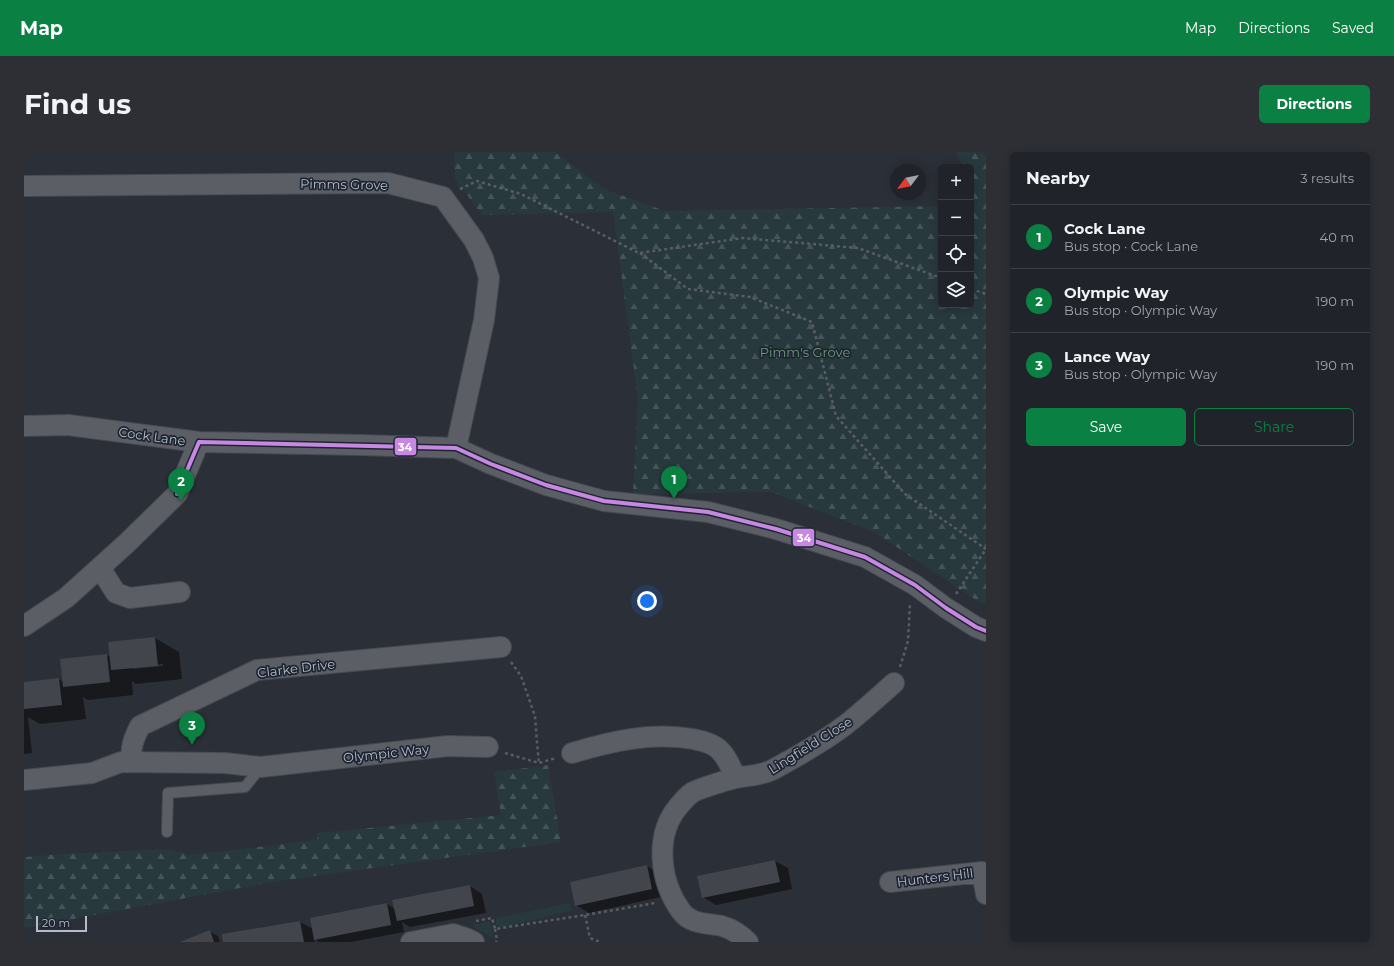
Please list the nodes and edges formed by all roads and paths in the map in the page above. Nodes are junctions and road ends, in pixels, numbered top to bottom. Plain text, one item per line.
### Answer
1 (24, 186) edge
2 (443, 197) junction
3 (639, 253) junction
4 (938, 277) edge
5 (974, 290) edge
6 (986, 294) edge
7 (24, 426) edge
8 (199, 442) junction
9 (456, 448) junction
10 (986, 549) edge
11 (100, 568) junction
12 (915, 585) junction
13 (180, 592) dead end
14 (946, 608) junction
15 (24, 626) edge
16 (986, 631) edge
17 (501, 647) joint
18 (894, 682) joint
19 (488, 747) joint
20 (572, 753) joint
21 (132, 761) junction
22 (539, 763) junction
23 (261, 766) junction
24 (736, 778) junction
25 (24, 780) edge
26 (167, 832) dead end
27 (890, 882) dead end
28 (986, 894) edge
29 (673, 899) junction
30 (585, 915) junction
31 (495, 929) junction
32 (453, 934) junction
33 (411, 942) edge
34 (474, 942) edge
35 (496, 942) edge
36 (600, 942) edge
37 (748, 942) edge

1 - 2 street, Pimms Grove
2 - 3 path
2 - 9 street
3 - 4 path
3 - 10 path
5 - 6 path
7 - 8 street, Cock Lane
8 - 9 street, Cock Lane
8 - 11 street
9 - 12 street, Cock Lane
10 - 14 path
11 - 13 street
11 - 15 street
12 - 14 street, Cock Lane
12 - 18 path
14 - 16 street, Cock Lane
17 - 21 street, Clarke Drive
17 - 22 path
18 - 24 street, Lingfield Close
19 - 22 path
19 - 23 street, Olympic Way
20 - 22 path
20 - 24 street
21 - 23 street, Olympic Way
21 - 25 street, Olympic Way
23 - 26 lane
24 - 29 street, Lingfield Close
27 - 28 street, Hunters Hill
29 - 30 path
29 - 37 street, Lingfield Close
30 - 31 path
30 - 36 path
31 - 32 path
31 - 35 path
32 - 33 street
32 - 34 street

